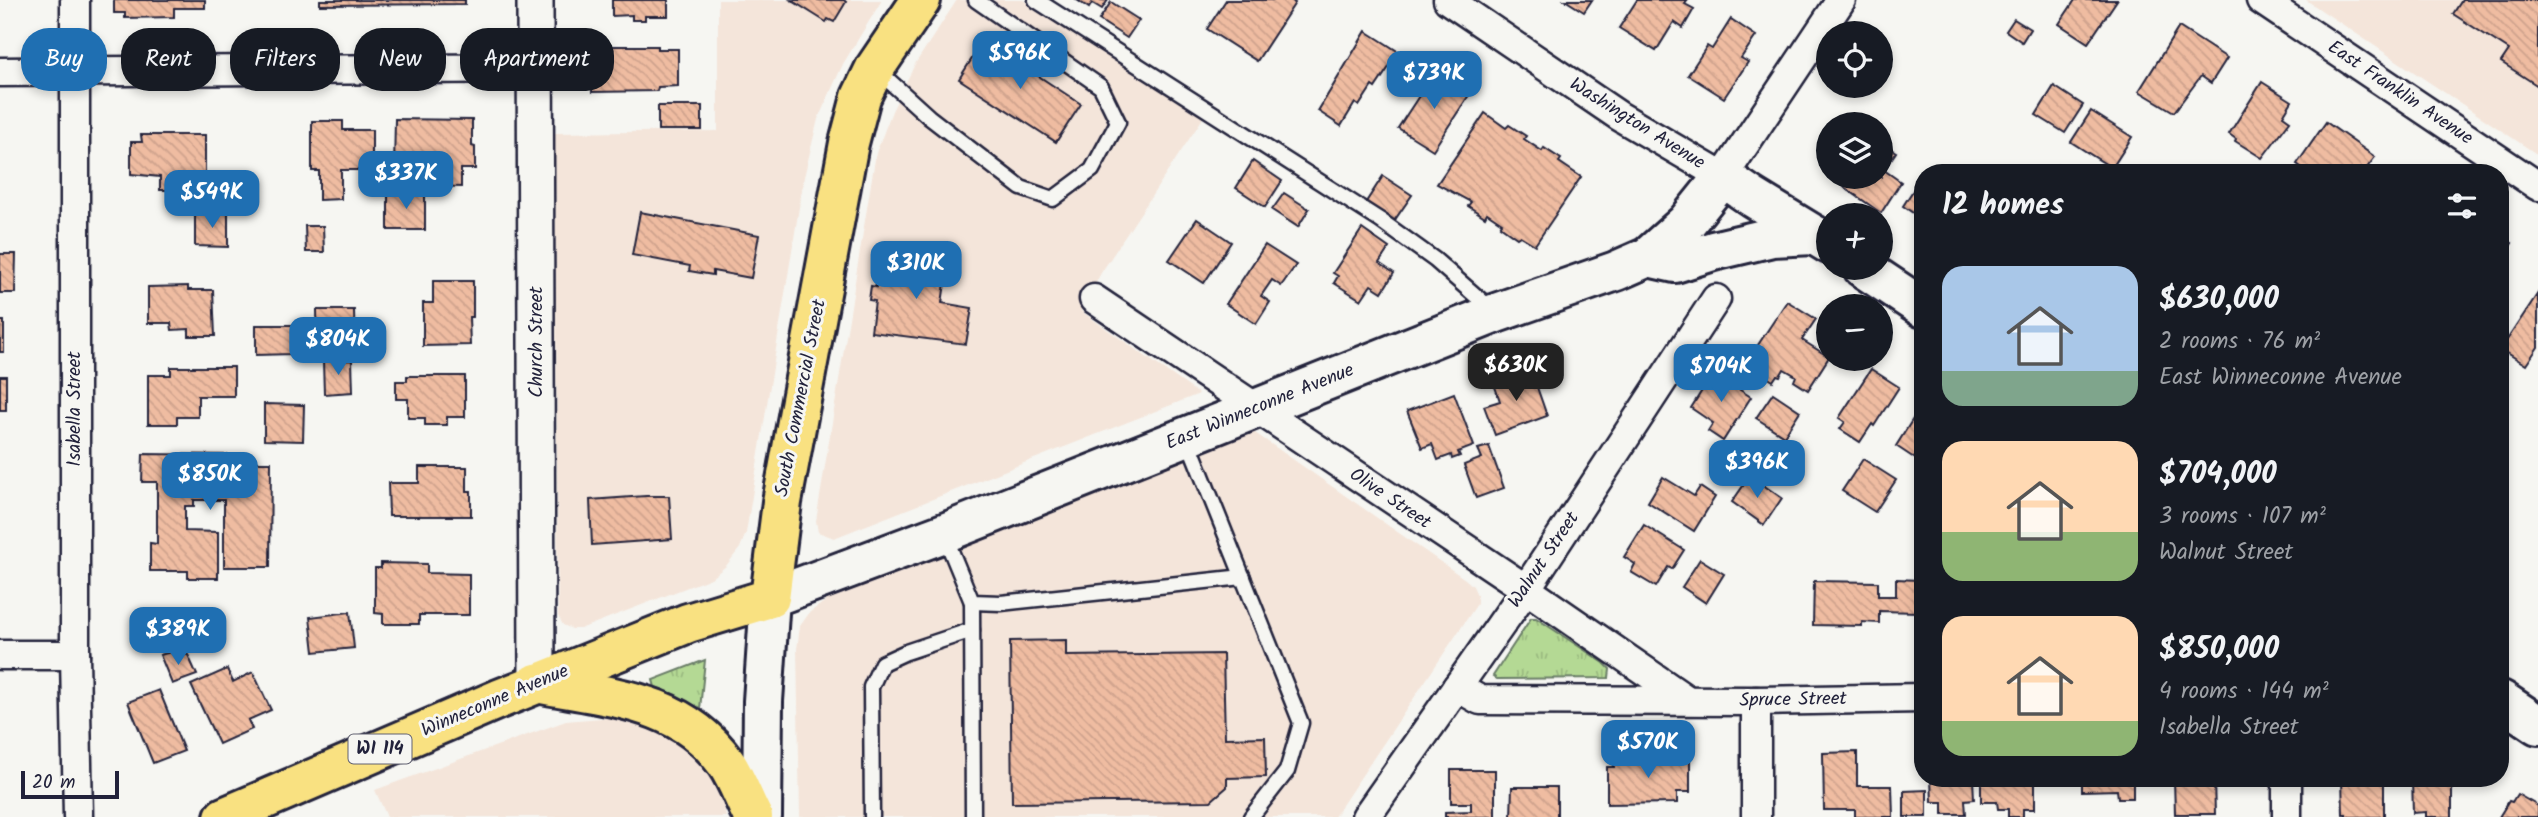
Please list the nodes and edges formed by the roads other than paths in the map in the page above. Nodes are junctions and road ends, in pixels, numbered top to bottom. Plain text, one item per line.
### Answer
1 (75, 0) edge
2 (535, 0) edge
3 (921, 0) edge
4 (976, 0) edge
5 (1035, 0) edge
6 (1450, 0) edge
7 (1841, 0) edge
8 (2261, 0) edge
9 (75, 28) edge
10 (535, 28) edge
11 (460, 68) edge
12 (875, 68) junction
13 (107, 71) edge
14 (0, 72) edge
15 (21, 72) edge
16 (75, 91) edge
17 (535, 91) edge
18 (2505, 164) edge
19 (2509, 167) edge
20 (1723, 177) junction
21 (2538, 186) edge
22 (1816, 236) edge
23 (1816, 239) edge
24 (1648, 257) junction
25 (1881, 280) edge
26 (1094, 299) dead end
27 (1716, 299) dead end
28 (1914, 303) edge
29 (1496, 313) junction
30 (1256, 408) junction
31 (1187, 437) junction
32 (944, 533) junction
33 (1243, 577) junction
34 (1526, 589) junction
35 (770, 598) junction
36 (972, 602) junction
37 (972, 630) junction
38 (0, 655) edge
39 (75, 655) junction
40 (537, 683) junction
41 (1457, 687) junction
42 (1914, 698) edge
43 (1687, 700) junction
44 (1756, 701) junction
45 (2509, 705) edge
46 (2538, 725) edge
47 (2287, 787) edge
48 (78, 817) edge
49 (224, 817) edge
50 (753, 817) edge
51 (762, 817) edge
52 (872, 817) edge
53 (973, 817) edge
54 (1251, 817) edge
55 (1366, 817) edge
56 (1756, 817) edge
57 (2287, 817) edge

1 - 9 street, Isabella Street
2 - 10 street, Church Street
3 - 12 main road, South Commercial Street
4 - 12 lane
5 - 29 lane
6 - 20 street, Washington Avenue
7 - 20 street
8 - 18 street, East Franklin Avenue
11 - 13 street
12 - 35 main road, South Commercial Street
14 - 15 street
16 - 39 street, Isabella Street
17 - 40 street, Church Street
19 - 21 street, East Franklin Avenue
20 - 22 main road, Washington Avenue
20 - 24 main road, East Winneconne Avenue
23 - 24 main road
24 - 29 main road, East Winneconne Avenue
25 - 28 main road
26 - 30 street, Olive Street
27 - 34 street, Walnut Street
29 - 30 main road, East Winneconne Avenue
30 - 31 main road, East Winneconne Avenue
30 - 34 street, Olive Street
31 - 32 main road, East Winneconne Avenue
31 - 33 lane
32 - 35 main road, East Winneconne Avenue
32 - 36 lane
33 - 36 lane
33 - 54 lane
34 - 41 street, Walnut Street
34 - 43 street, Olive Street
35 - 40 main road, Winneconne Avenue / WI 114
35 - 51 main road, South Commercial Street
36 - 37 lane
37 - 52 lane
37 - 53 lane
38 - 39 street
39 - 48 street, Isabella Street
40 - 49 main road, Winneconne Avenue / WI 114
40 - 50 main road
41 - 43 street, Spruce Street
41 - 55 street, Walnut Street
42 - 44 street, Spruce Street
43 - 44 street, Spruce Street
44 - 56 street
45 - 46 main road
47 - 57 street

